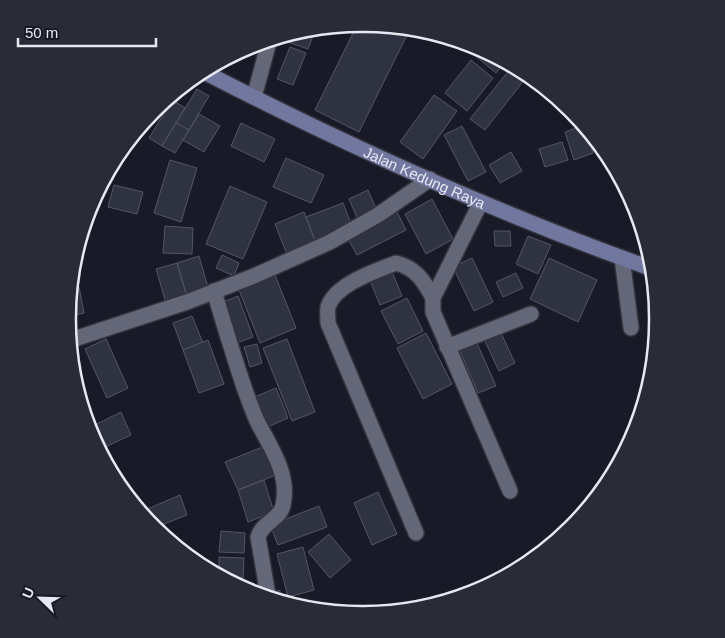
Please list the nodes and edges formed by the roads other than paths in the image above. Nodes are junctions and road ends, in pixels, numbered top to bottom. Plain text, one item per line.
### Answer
1 (267, 49) edge
2 (211, 76) edge
3 (254, 97) junction
4 (430, 179) junction
5 (481, 202) junction
6 (622, 258) junction
7 (644, 266) edge
8 (214, 291) junction
9 (433, 298) junction
10 (531, 314) dead end
11 (631, 328) dead end
12 (77, 338) edge
13 (447, 347) junction
14 (510, 491) dead end
15 (416, 533) dead end
16 (267, 589) edge

1 - 3 street
2 - 3 street, Jalan Kedung Raya
3 - 4 street, Jalan Kedung Raya
4 - 5 street, Jalan Kedung Raya
4 - 8 street
5 - 6 street, Jalan Kedung Raya
5 - 9 street
6 - 7 street, Jalan Kedung Raya
6 - 11 street
8 - 12 street
8 - 16 street
9 - 13 street
9 - 15 street
10 - 13 street
13 - 14 street

